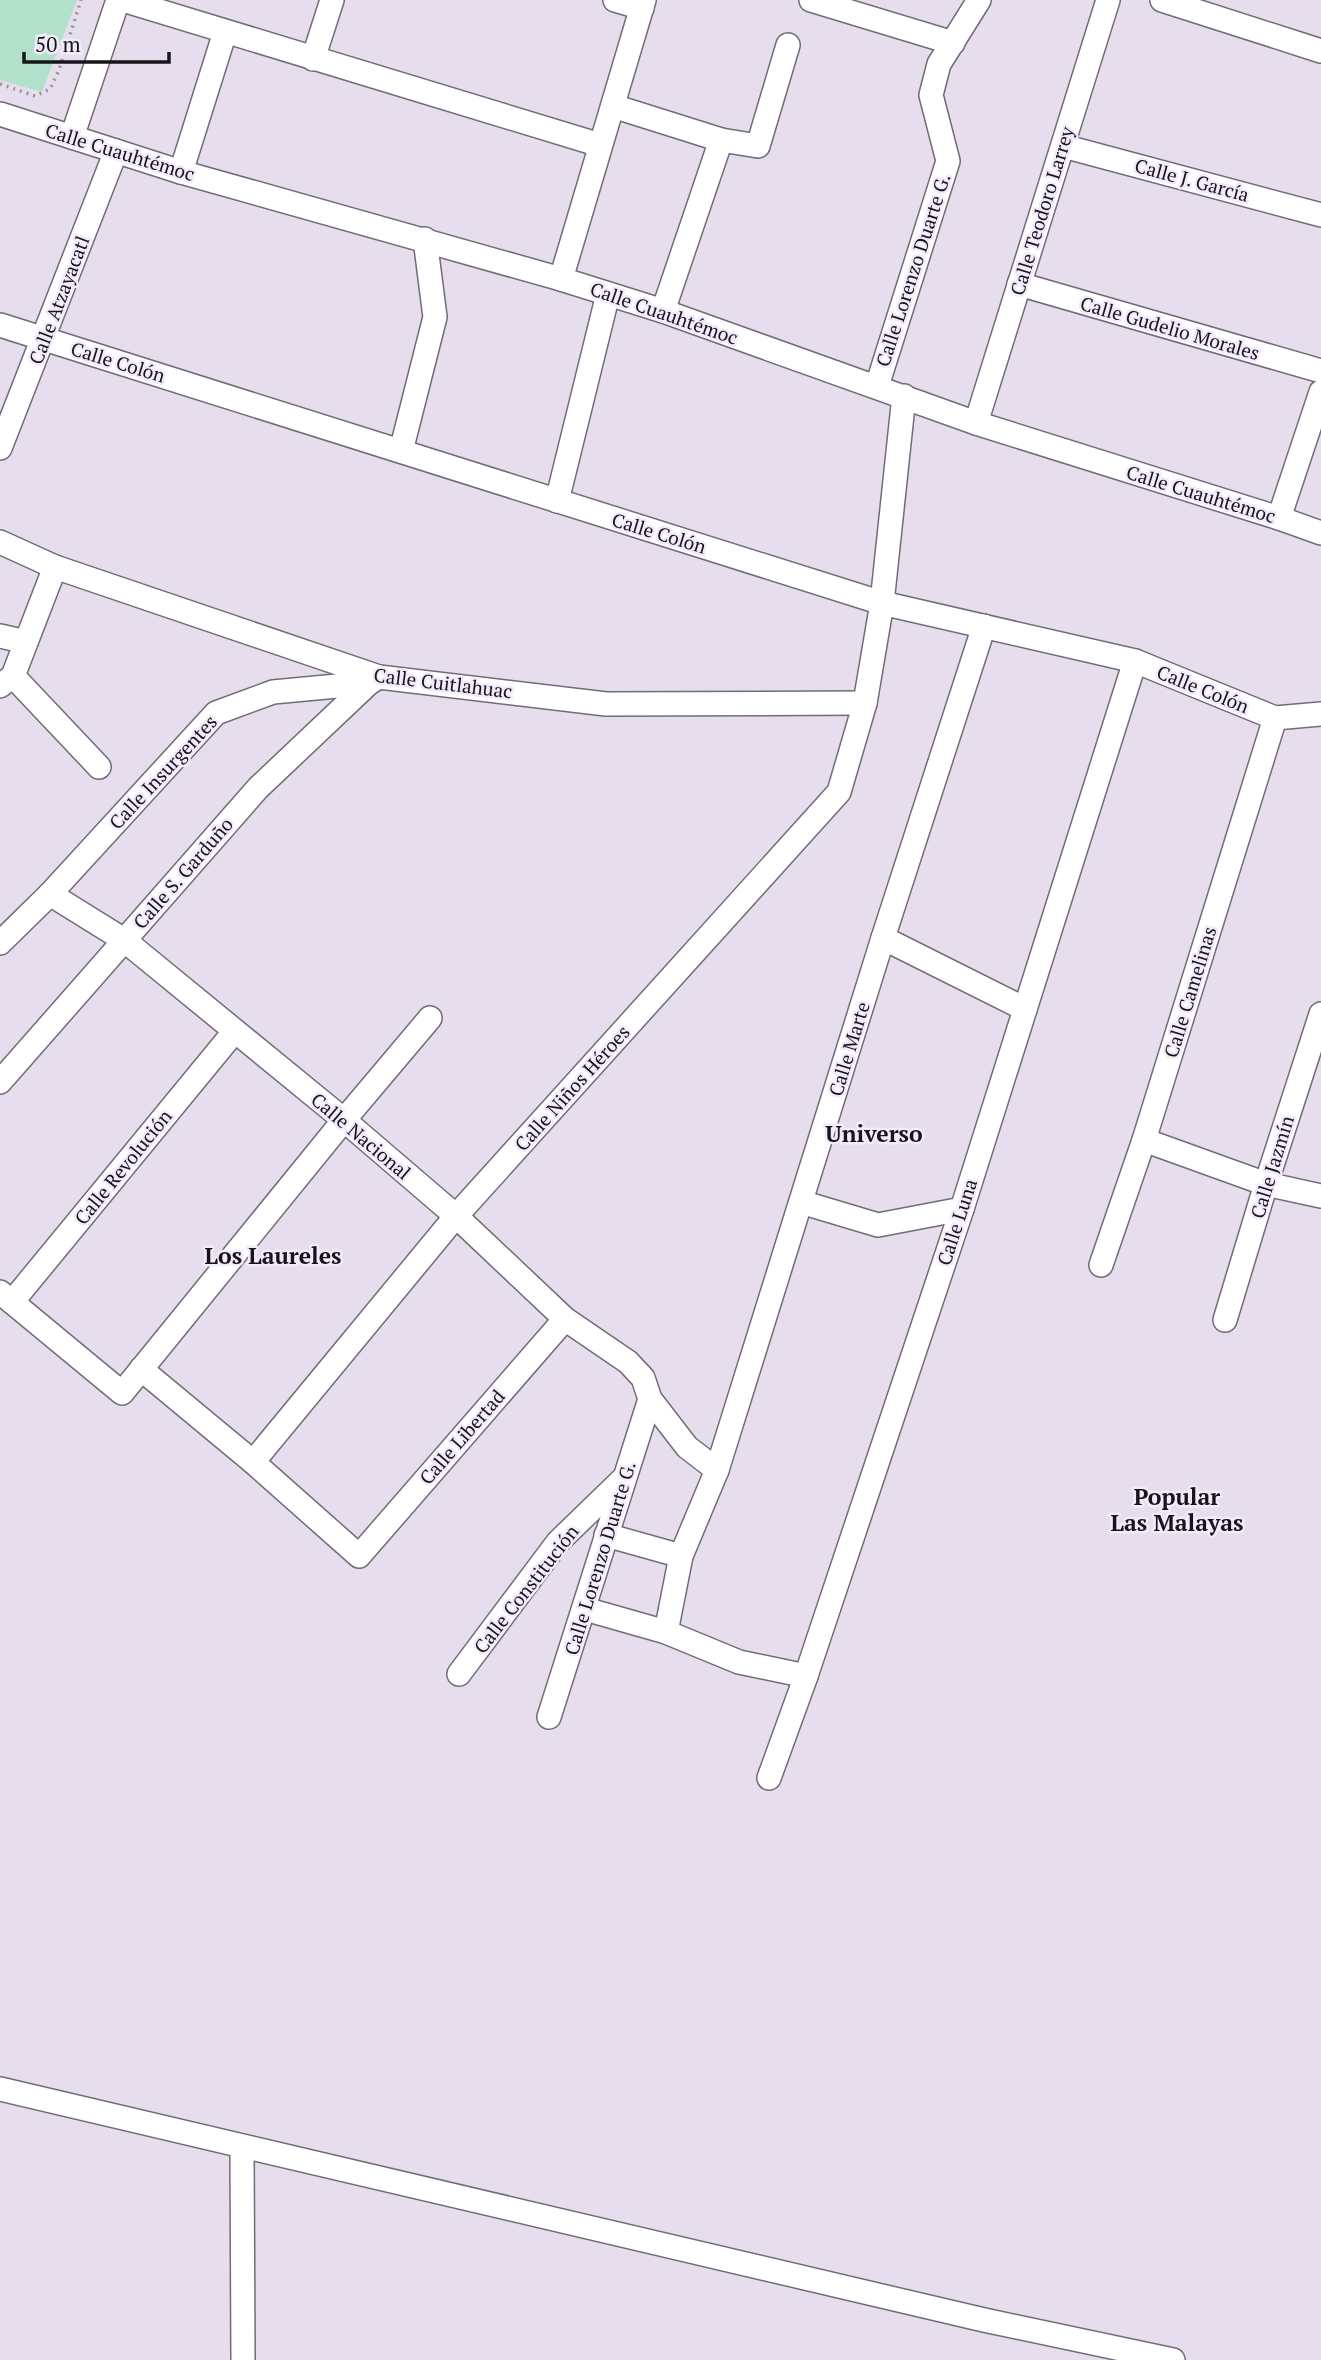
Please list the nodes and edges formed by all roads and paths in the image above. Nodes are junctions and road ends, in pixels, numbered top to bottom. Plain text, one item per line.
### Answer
1 (81, 0) edge
2 (120, 0) edge
3 (332, 0) edge
4 (615, 0) edge
5 (811, 0) edge
6 (979, 0) edge
7 (1108, 0) edge
8 (1162, 0) edge
9 (643, 4) edge
10 (225, 32) junction
11 (953, 43) junction
12 (788, 45) dead end
13 (1321, 51) edge
14 (313, 59) junction
15 (0, 84) edge
16 (613, 106) junction
17 (0, 114) edge
18 (72, 137) junction
19 (721, 140) junction
20 (600, 145) junction
21 (1062, 146) junction
22 (116, 151) junction
23 (181, 172) junction
24 (1321, 215) edge
25 (425, 239) junction
26 (561, 279) junction
27 (1019, 284) junction
28 (608, 294) junction
29 (663, 311) junction
30 (0, 325) edge
31 (44, 339) junction
32 (1321, 372) edge
33 (877, 386) junction
34 (1321, 392) edge
35 (904, 396) junction
36 (976, 423) junction
37 (0, 448) edge
38 (401, 451) junction
39 (557, 500) junction
40 (1279, 518) junction
41 (1321, 533) edge
42 (0, 542) edge
43 (55, 566) junction
44 (882, 603) junction
45 (984, 626) junction
46 (0, 636) edge
47 (26, 642) junction
48 (1135, 661) junction
49 (374, 680) junction
50 (6, 681) edge
51 (865, 703) junction
52 (1321, 714) edge
53 (1275, 718) junction
54 (99, 767) dead end
55 (50, 894) junction
56 (883, 938) junction
57 (124, 940) junction
58 (0, 943) edge
59 (1025, 1009) junction
60 (1321, 1014) edge
61 (430, 1018) dead end
62 (234, 1032) junction
63 (0, 1082) edge
64 (344, 1120) junction
65 (1144, 1140) junction
66 (1266, 1184) junction
67 (1321, 1196) edge
68 (801, 1202) junction
69 (962, 1209) junction
70 (456, 1216) junction
71 (1101, 1265) dead end
72 (6, 1297) edge
73 (565, 1319) junction
74 (1226, 1320) dead end
75 (141, 1369) junction
76 (650, 1399) junction
77 (253, 1462) junction
78 (717, 1470) junction
79 (625, 1477) junction
80 (606, 1535) junction
81 (681, 1556) junction
82 (585, 1609) junction
83 (666, 1632) junction
84 (459, 1674) dead end
85 (806, 1676) junction
86 (549, 1717) dead end
87 (769, 1778) dead end
88 (0, 2090) edge
89 (242, 2147) junction
90 (243, 2360) edge
91 (1173, 2360) edge

1 - 15 path
2 - 10 street
2 - 18 street
3 - 14 street
4 - 9 street
5 - 11 street
6 - 11 street, Calle Lorenzo Duarte G.
7 - 21 street, Calle Teodoro Larrey
8 - 13 street
9 - 16 street
10 - 14 street
10 - 23 street
11 - 33 street, Calle Lorenzo Duarte G.
12 - 19 street
14 - 20 street
16 - 19 street
16 - 20 street
17 - 18 street, Calle Cuauhtémoc
18 - 22 street, Calle Cuauhtémoc
19 - 29 street
20 - 26 street
21 - 24 street, Calle J. García
21 - 27 street, Calle Teodoro Larrey
22 - 23 street, Calle Cuauhtémoc
22 - 31 street, Calle Atzayacatl
23 - 25 street, Calle Cuauhtémoc
25 - 26 street, Calle Cuauhtémoc
25 - 38 street
26 - 28 street, Calle Cuauhtémoc
27 - 32 street, Calle Gudelio Morales
27 - 36 street, Calle Teodoro Larrey
28 - 29 street, Calle Cuauhtémoc
28 - 39 street
29 - 33 street, Calle Cuauhtémoc
30 - 31 street, Calle Colón
31 - 37 street, Calle Atzayacatl
31 - 38 street, Calle Colón
33 - 35 street, Calle Cuauhtémoc
34 - 40 street
35 - 36 street, Calle Cuauhtémoc
35 - 44 street
36 - 40 street, Calle Cuauhtémoc
38 - 39 street, Calle Colón
39 - 44 street, Calle Colón
40 - 41 street, Calle Cuauhtémoc
42 - 43 street, Calle Cuitlahuac
43 - 47 street
43 - 49 street, Calle Cuitlahuac
44 - 45 street, Calle Colón
44 - 51 street
45 - 48 street, Calle Colón
45 - 56 street, Calle Marte
46 - 47 street
47 - 50 street
48 - 53 street, Calle Colón
48 - 59 street, Calle Luna
49 - 51 street, Calle Cuitlahuac
49 - 55 street, Calle Insurgentes
49 - 57 street, Calle S. Garduño
50 - 54 street
51 - 70 street, Calle Niños Héroes
52 - 53 street, Calle Colón
53 - 65 street, Calle Camelinas
55 - 57 street, Calle Nacional
55 - 58 street, Calle Insurgentes
56 - 59 street
56 - 68 street, Calle Marte
57 - 62 street, Calle Nacional
57 - 63 street, Calle S. Garduño
59 - 69 street, Calle Luna
60 - 66 street, Calle Jazmín
61 - 64 street
62 - 64 street, Calle Nacional
62 - 72 street, Calle Revolución
64 - 70 street, Calle Nacional
64 - 75 street
65 - 66 street
65 - 71 street, Calle Camelinas
66 - 67 street
66 - 74 street, Calle Jazmín
68 - 69 street
68 - 78 street, Calle Marte
69 - 85 street, Calle Luna
70 - 73 street, Calle Nacional
70 - 77 street, Calle Niños Héroes
72 - 75 street
73 - 76 street, Calle Nacional
73 - 77 street, Calle Libertad
75 - 77 street
76 - 78 street, Calle Nacional
76 - 79 street, Calle Lorenzo Duarte G.
78 - 81 street, Calle Marte
79 - 80 street, Calle Lorenzo Duarte G.
79 - 84 street, Calle Constitución
80 - 81 street
80 - 82 street, Calle Lorenzo Duarte G.
81 - 83 street, Calle Marte
82 - 83 street
82 - 86 street, Calle Lorenzo Duarte G.
83 - 85 street
85 - 87 street, Calle Luna
88 - 89 street
89 - 90 street
89 - 91 street

